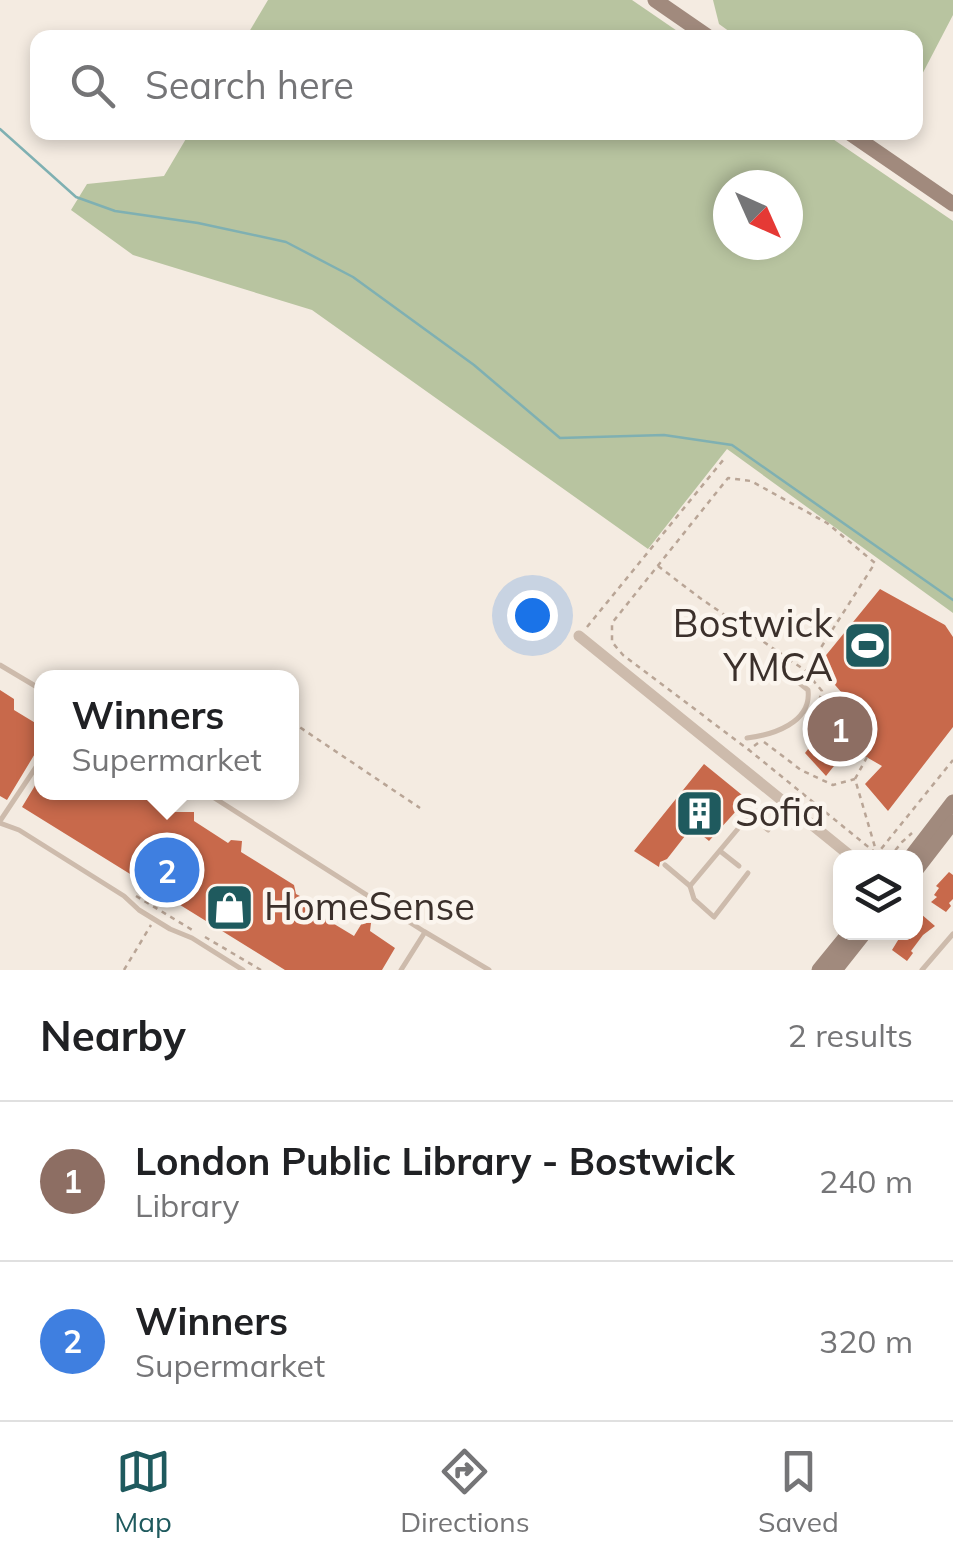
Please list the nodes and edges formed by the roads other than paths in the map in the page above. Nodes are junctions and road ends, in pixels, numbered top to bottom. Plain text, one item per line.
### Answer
1 (655, 0) edge
2 (698, 30) edge
3 (860, 140) edge
4 (953, 204) edge
5 (579, 636) road end
6 (0, 664) edge
7 (789, 676) dead end
8 (34, 685) edge
9 (746, 738) dead end
10 (34, 770) edge
11 (218, 800) edge
12 (953, 802) edge
13 (0, 822) edge
14 (953, 822) edge
15 (768, 830) dead end
16 (842, 850) edge
17 (916, 850) edge
18 (720, 851) junction
19 (923, 861) edge
20 (664, 865) dead end
21 (739, 866) dead end
22 (748, 873) dead end
23 (690, 886) junction
24 (425, 932) junction
25 (953, 934) edge
26 (843, 940) edge
27 (859, 940) edge
28 (244, 970) edge
29 (401, 970) edge
30 (489, 970) edge
31 (819, 970) edge
32 (835, 970) edge
33 (922, 970) edge

1 - 2 main road
3 - 4 main road
5 - 16 street
6 - 8 lane
7 - 9 lane
10 - 13 lane
11 - 24 lane
12 - 17 main road
13 - 28 lane
14 - 19 main road
15 - 18 lane
18 - 21 lane
18 - 23 lane
20 - 23 lane
22 - 23 lane
24 - 29 lane
24 - 30 lane
25 - 33 lane
26 - 31 main road
27 - 32 main road

